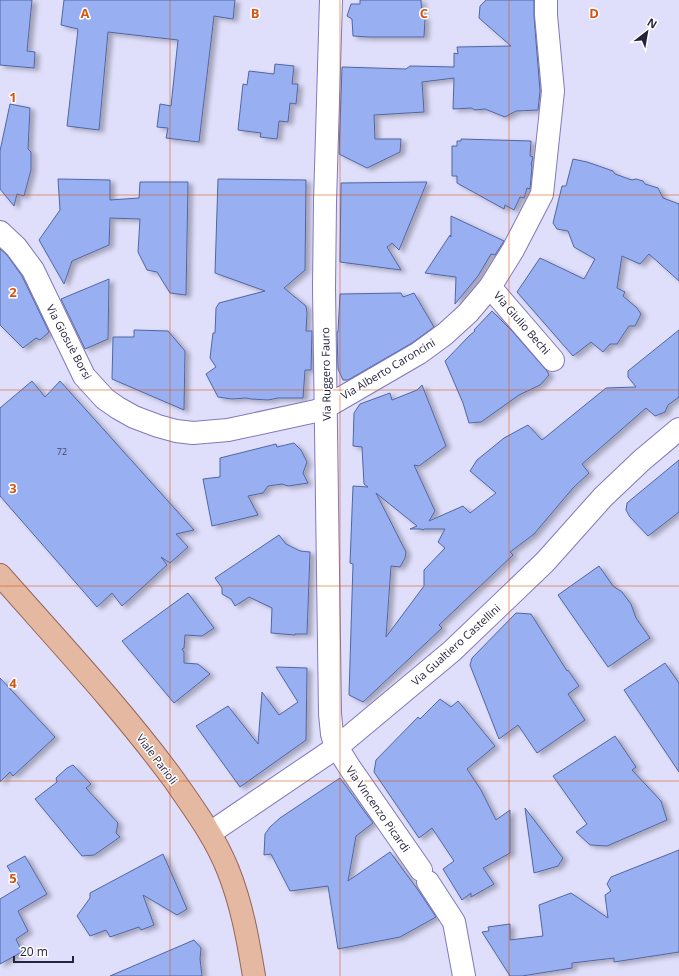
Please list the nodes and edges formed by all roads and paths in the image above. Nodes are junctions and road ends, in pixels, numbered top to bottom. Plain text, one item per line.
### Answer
1 (331, 0) edge
2 (546, 0) edge
3 (0, 232) edge
4 (490, 287) junction
5 (554, 360) dead end
6 (326, 407) junction
7 (679, 429) edge
8 (0, 575) edge
9 (337, 747) junction
10 (210, 834) junction
11 (254, 976) edge
12 (464, 976) edge

1 - 6 street, Via Ruggero Fauro
2 - 4 street, Via Alberto Caroncini
3 - 6 street, Via Giosuè Borsi
4 - 5 street, Via Giulio Bechi
4 - 6 street, Via Alberto Caroncini
6 - 9 street, Via Ruggero Fauro
7 - 9 street, Via Gualtiero Castellini
8 - 10 main road, Viale Parioli
9 - 10 street, Via Gualtiero Castellini
9 - 12 street, Via Vincenzo Picardi
10 - 11 main road, Viale Parioli

